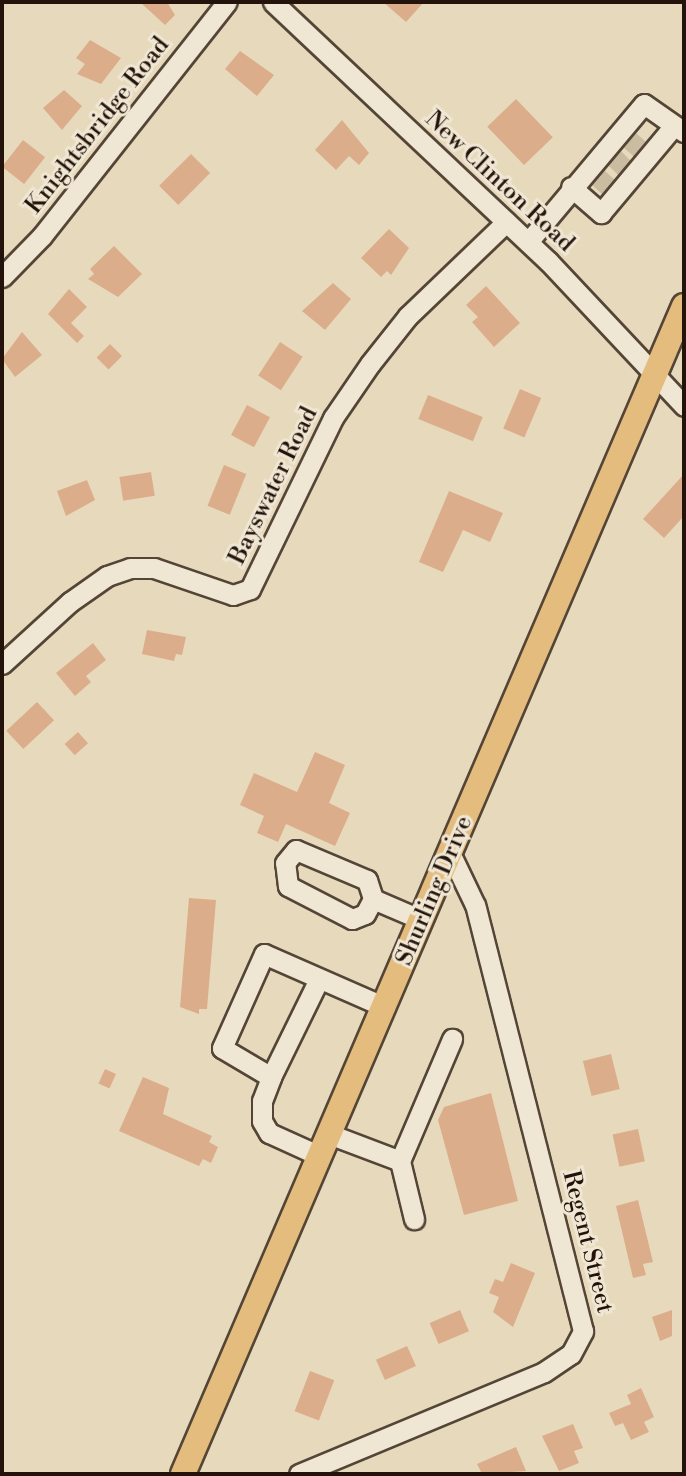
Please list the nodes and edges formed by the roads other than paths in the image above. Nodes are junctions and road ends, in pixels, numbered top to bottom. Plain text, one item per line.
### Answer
1 (228, 2) edge
2 (273, 2) edge
3 (678, 130) edge
4 (636, 145) junction
5 (620, 163) junction
6 (571, 187) junction
7 (506, 222) junction
8 (527, 242) junction
9 (2, 277) edge
10 (684, 306) edge
11 (653, 376) junction
12 (684, 405) edge
13 (2, 664) edge
14 (451, 855) junction
15 (373, 899) junction
16 (422, 920) junction
17 (319, 979) junction
18 (385, 1007) junction
19 (452, 1038) dead end
20 (271, 1077) junction
21 (325, 1145) junction
22 (400, 1161) junction
23 (414, 1219) dead end
24 (183, 1474) edge
25 (299, 1474) edge

1 - 9 street, Knightsbridge Road
2 - 7 street, New Clinton Road
3 - 4 street
3 - 4 street
4 - 5 street
4 - 5 street
5 - 6 street
5 - 6 street
6 - 8 street
7 - 8 street, New Clinton Road
7 - 13 street, Bayswater Road
8 - 11 street, New Clinton Road
10 - 11 main road, Shurling Drive
11 - 12 street, New Clinton Road
11 - 14 main road, Shurling Drive
14 - 16 main road, Shurling Drive
14 - 25 street, Regent Street
15 - 15 street
15 - 16 street
16 - 18 main road, Shurling Drive
17 - 18 street
17 - 20 street
17 - 20 street
18 - 21 main road, Shurling Drive
19 - 22 street
20 - 21 street
21 - 22 street
21 - 24 main road, Shurling Drive
22 - 23 street

